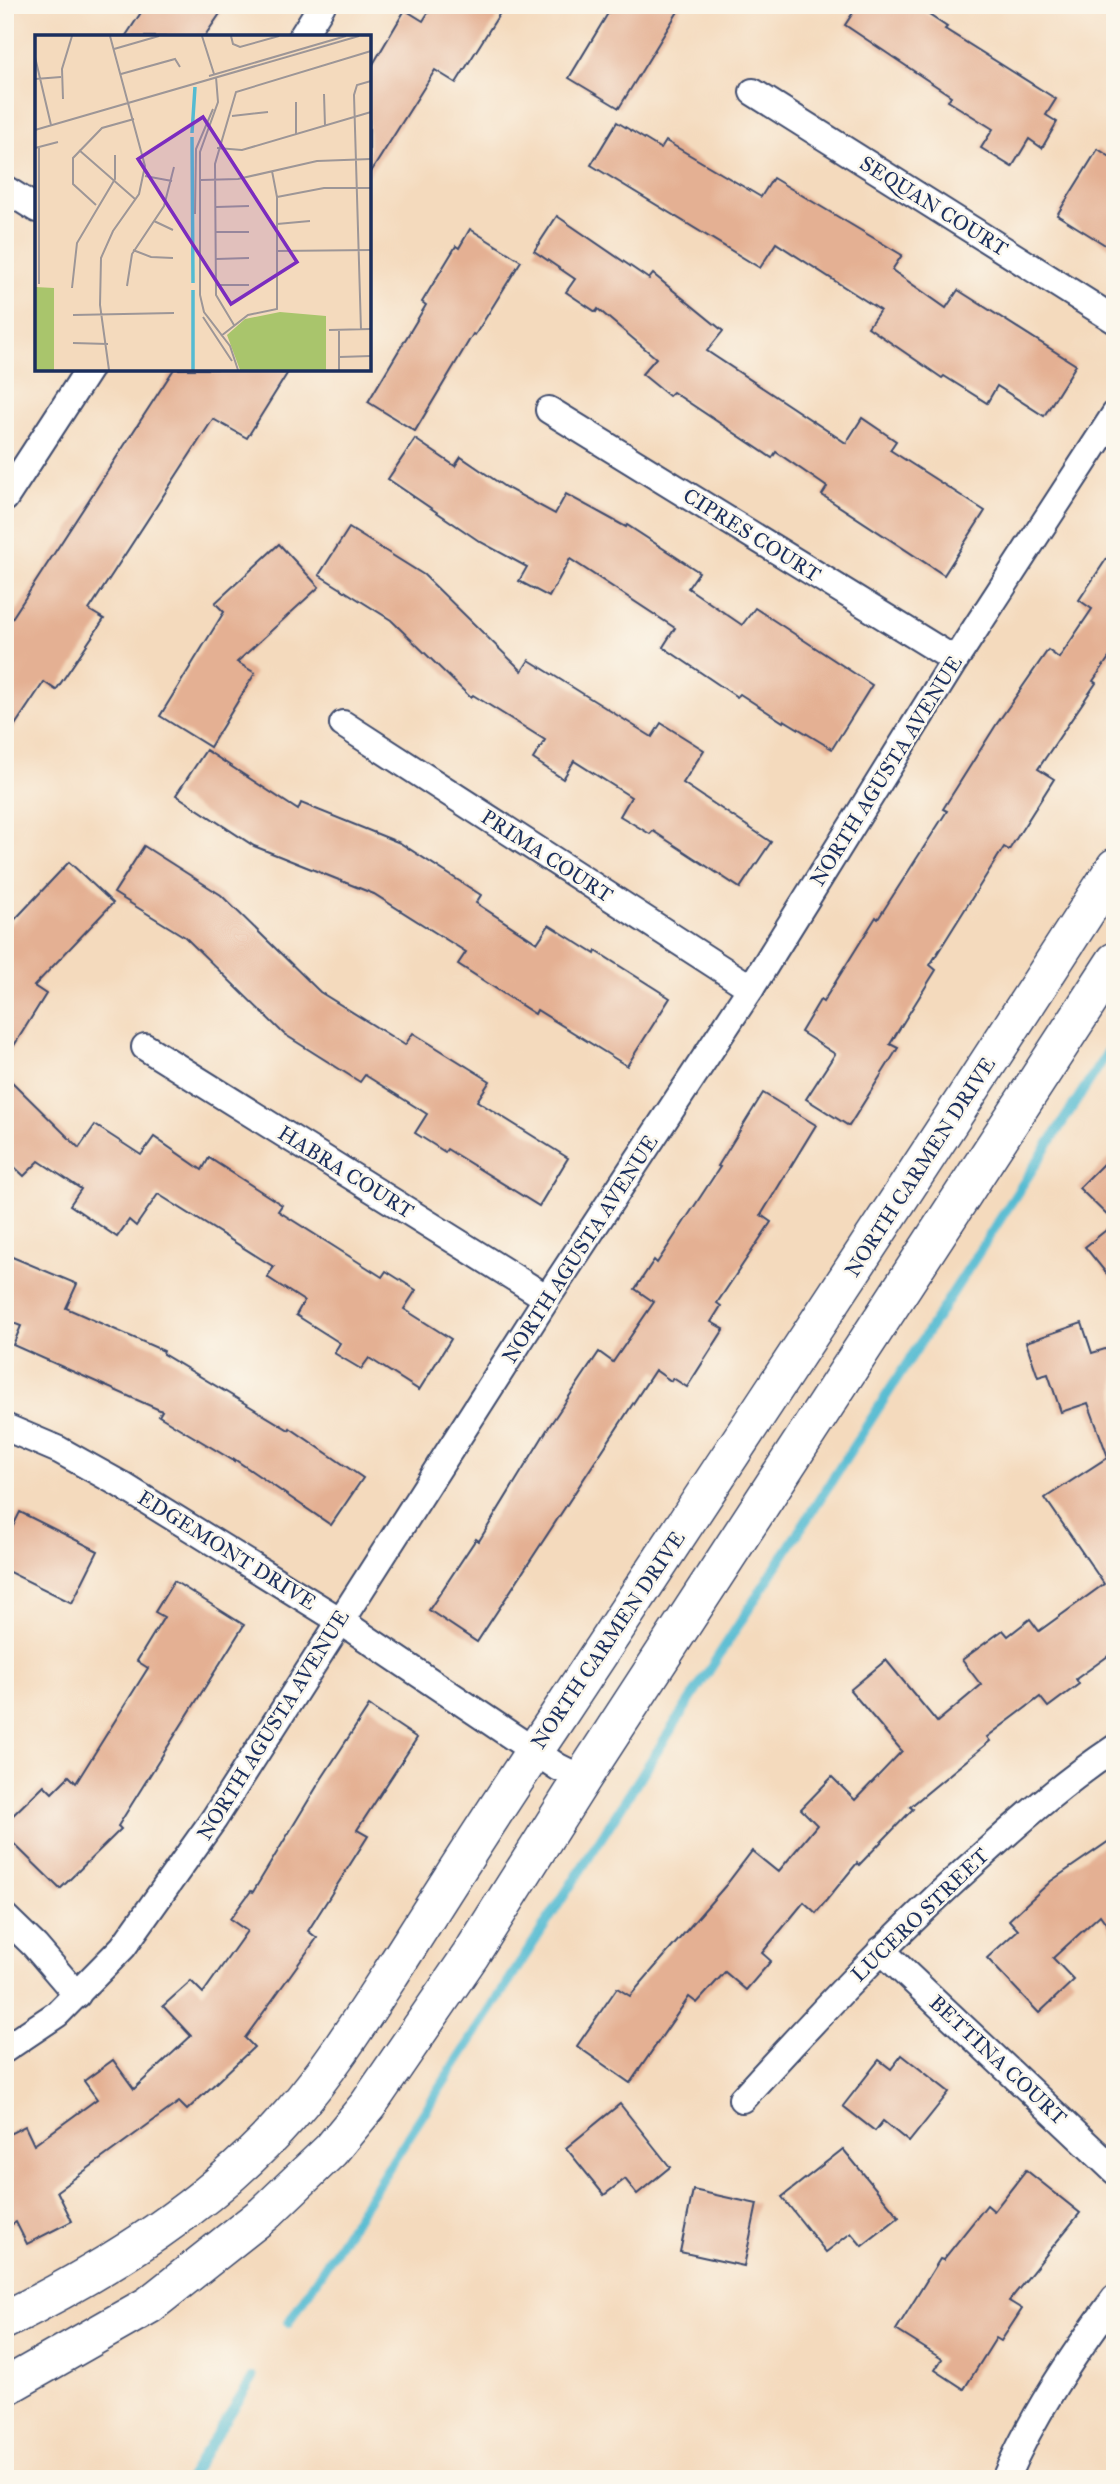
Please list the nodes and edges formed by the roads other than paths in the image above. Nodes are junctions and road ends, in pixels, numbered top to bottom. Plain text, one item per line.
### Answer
1 (322, 5) edge
2 (303, 35) edge
3 (753, 92) dead end
4 (5, 189) edge
5 (35, 208) edge
6 (1115, 320) edge
7 (88, 371) edge
8 (550, 410) dead end
9 (1115, 414) edge
10 (5, 498) edge
11 (955, 660) junction
12 (344, 724) dead end
13 (1115, 867) edge
14 (1115, 961) edge
15 (751, 988) junction
16 (145, 1047) dead end
17 (547, 1298) junction
18 (5, 1427) edge
19 (339, 1620) junction
20 (1115, 1748) edge
21 (534, 1751) junction
22 (582, 1779) junction
23 (5, 1917) edge
24 (881, 1950) junction
25 (77, 1995) junction
26 (5, 2049) edge
27 (742, 2099) dead end
28 (1115, 2171) edge
29 (1115, 2298) edge
30 (5, 2320) edge
31 (5, 2387) edge
32 (1005, 2479) edge

1 - 2 street
3 - 6 street, SEQUAN COURT
4 - 5 street
7 - 10 street
8 - 11 street, CIPRES COURT
9 - 11 street, NORTH AGUSTA AVENUE
11 - 15 street, NORTH AGUSTA AVENUE
12 - 15 street, PRIMA COURT
13 - 21 main road, NORTH CARMEN DRIVE
14 - 22 main road
15 - 17 street, NORTH AGUSTA AVENUE
16 - 17 street, HABRA COURT
17 - 19 street, NORTH AGUSTA AVENUE
18 - 19 street, EDGEMONT DRIVE
19 - 21 street, EDGEMONT DRIVE
19 - 25 street, NORTH AGUSTA AVENUE
20 - 24 street, LUCERO STREET
21 - 22 street, EDGEMONT DRIVE
21 - 30 main road, NORTH CARMEN DRIVE
22 - 31 main road
23 - 25 street
24 - 27 street, LUCERO STREET
24 - 28 street, BETTINA COURT
25 - 26 street, NORTH AGUSTA AVENUE
29 - 32 street

